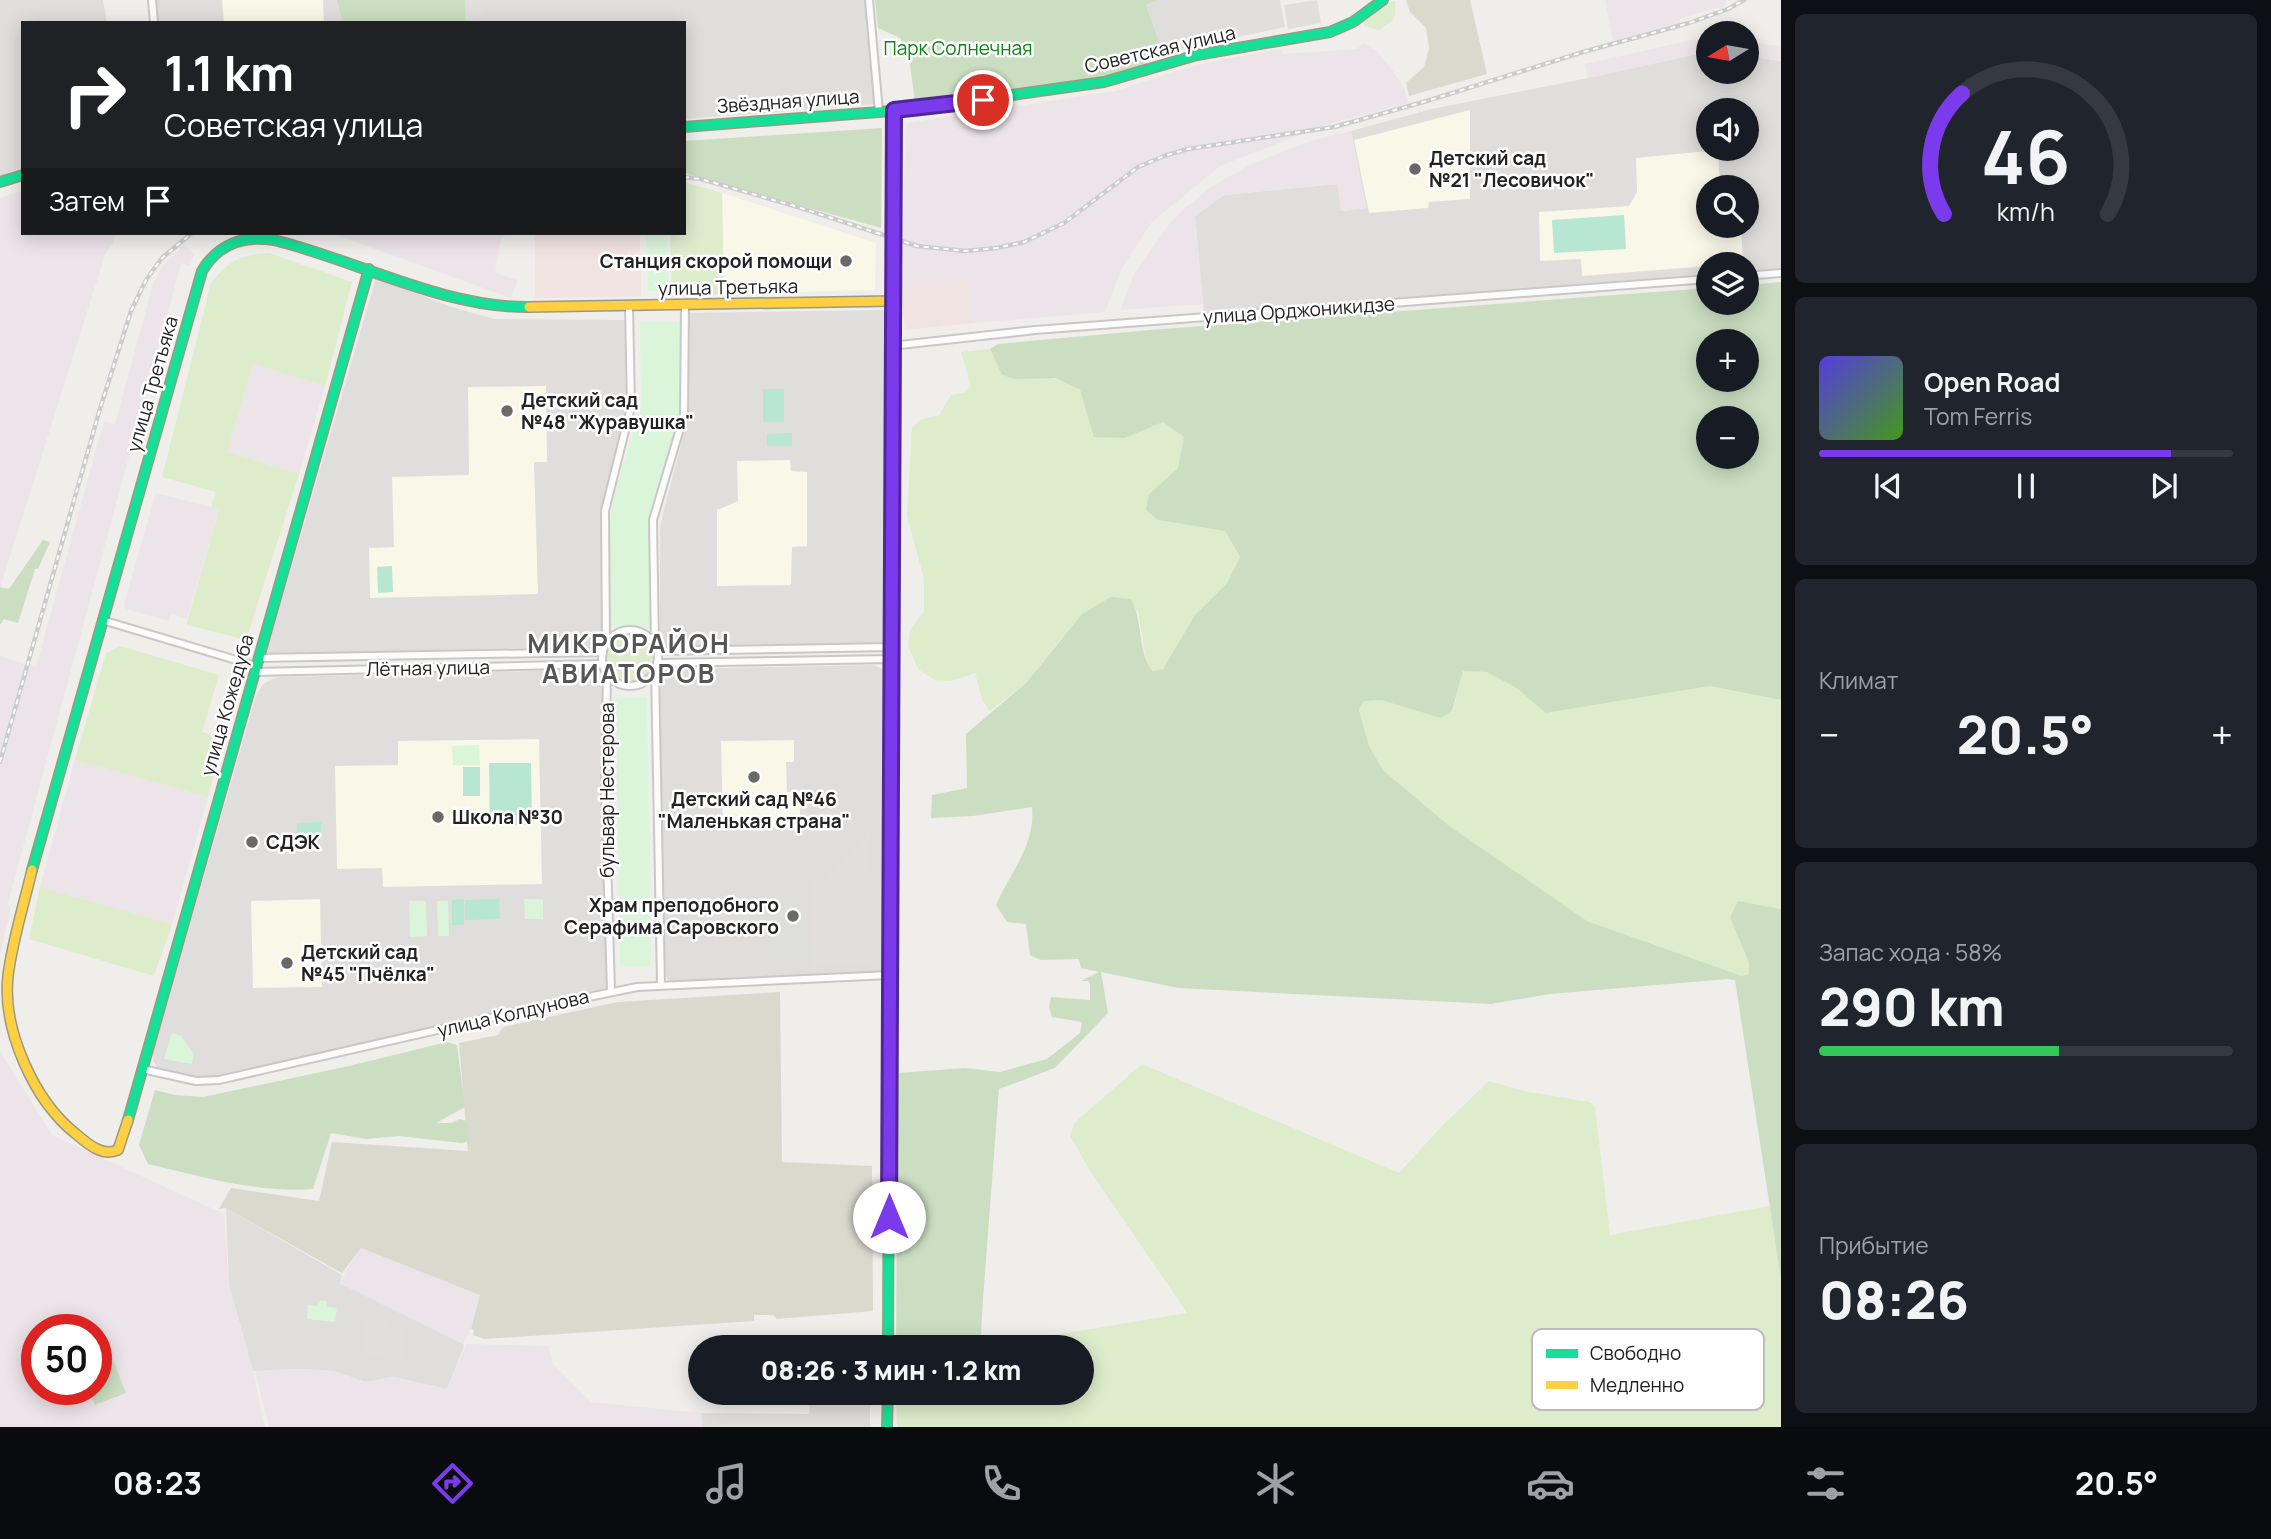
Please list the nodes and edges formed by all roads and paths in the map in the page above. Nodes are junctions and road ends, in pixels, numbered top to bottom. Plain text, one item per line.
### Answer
1 (152, 0) edge
2 (869, 0) edge
3 (1383, 0) edge
4 (153, 21) edge
5 (894, 110) junction
6 (880, 112) junction
7 (686, 127) edge
8 (21, 176) edge
9 (0, 181) edge
10 (369, 269) junction
11 (1781, 273) edge
12 (1759, 275) edge
13 (1696, 280) edge
14 (892, 301) junction
15 (685, 305) junction
16 (629, 306) junction
17 (891, 346) junction
18 (102, 620) junction
19 (607, 643) junction
20 (656, 648) junction
21 (890, 648) junction
22 (603, 652) junction
23 (890, 659) junction
24 (603, 664) junction
25 (256, 665) junction
26 (656, 666) junction
27 (607, 673) junction
28 (890, 975) junction
29 (661, 985) junction
30 (611, 991) junction
31 (142, 1069) junction
32 (118, 1150) joint
33 (888, 1335) edge
34 (888, 1405) edge
35 (887, 1427) edge

1 - 4 street
2 - 6 street
3 - 5 street, Советская улица
5 - 6 street, Звёздная улица
5 - 14 street
6 - 7 street, Звёздная улица
8 - 9 street
10 - 16 street, улица Третьяка
10 - 18 street, улица Третьяка
10 - 25 street, улица Кожедуба
11 - 12 street
13 - 17 street, улица Орджоникидзе
14 - 15 street, улица Третьяка
14 - 17 street
15 - 16 street, улица Третьяка
15 - 20 street
16 - 19 street
17 - 21 street
18 - 25 street, Лётная улица
18 - 32 street, улица Третьяка
19 - 20 street
19 - 22 street
20 - 21 street
20 - 26 street
21 - 23 street
22 - 24 street
22 - 25 street, Лётная улица
23 - 26 street
23 - 28 street
24 - 25 street, Лётная улица
24 - 27 street
25 - 31 street, улица Кожедуба
26 - 27 street
26 - 29 street
27 - 30 street, бульвар Нестерова
28 - 29 street, улица Колдунова
28 - 33 street
29 - 30 street, улица Колдунова
30 - 31 street, улица Колдунова
31 - 32 street, улица Кожедуба
34 - 35 street

